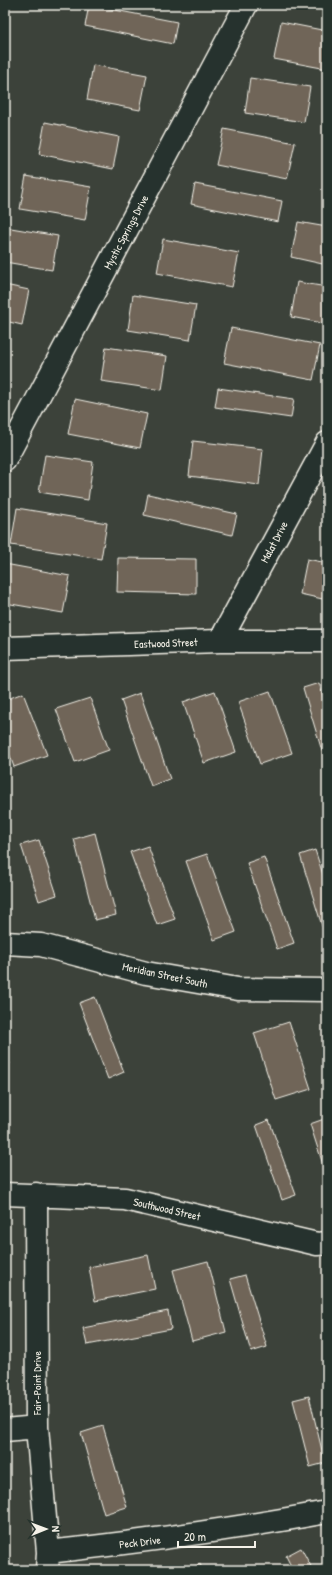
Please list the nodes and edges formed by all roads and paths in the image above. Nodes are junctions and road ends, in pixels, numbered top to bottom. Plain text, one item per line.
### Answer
1 (246, 5) edge
2 (327, 443) edge
3 (5, 460) edge
4 (220, 641) junction
5 (327, 641) edge
6 (5, 648) edge
7 (5, 943) edge
8 (327, 990) edge
9 (5, 1194) edge
10 (36, 1194) junction
11 (327, 1243) edge
12 (37, 1427) junction
13 (5, 1430) edge
14 (327, 1512) edge
15 (47, 1561) edge

1 - 3 street, Mystic Springs Drive
2 - 4 street, Malat Drive
4 - 5 street, Eastwood Street
4 - 6 street, Eastwood Street
7 - 8 street, Meridian Street South
9 - 10 street, Southwood Street
10 - 11 street, Southwood Street
10 - 12 street, Fair-Point Drive
12 - 13 street
12 - 15 street, Fair-Point Drive
14 - 15 street, Peck Drive

